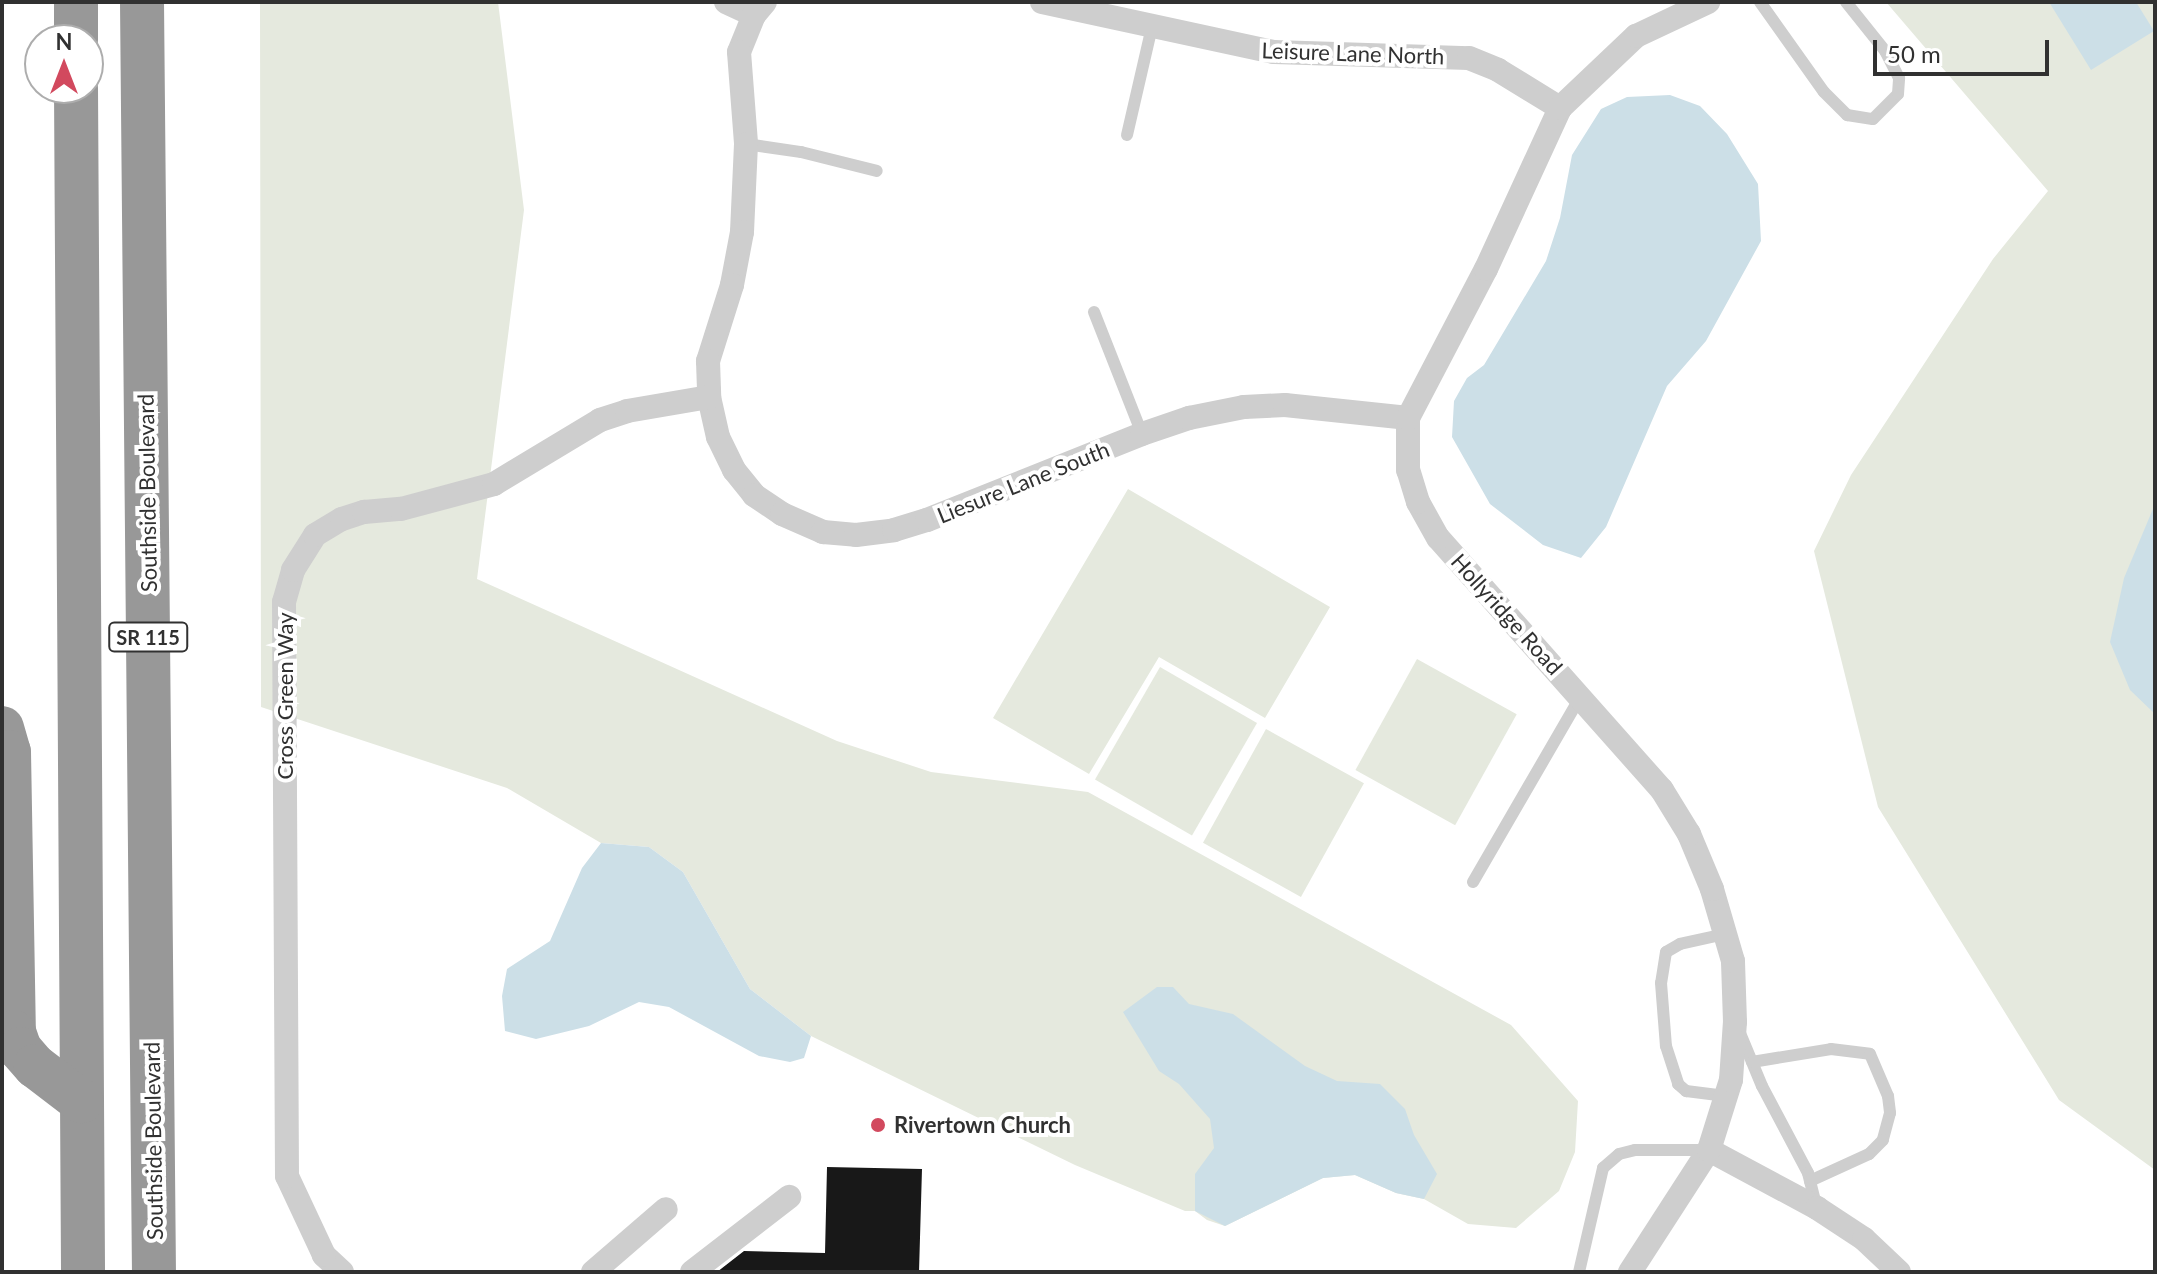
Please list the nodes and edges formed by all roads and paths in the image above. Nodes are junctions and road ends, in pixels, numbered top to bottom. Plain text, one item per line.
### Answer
1 (76, 2) edge
2 (142, 2) edge
3 (726, 2) edge
4 (1042, 2) edge
5 (1708, 2) edge
6 (1760, 2) edge
7 (1846, 2) edge
8 (760, 8) edge
9 (76, 24) edge
10 (1152, 27) junction
11 (76, 104) edge
12 (1560, 108) junction
13 (1127, 135) dead end
14 (746, 144) junction
15 (877, 171) dead end
16 (1094, 312) dead end
17 (709, 397) junction
18 (1408, 418) junction
19 (1142, 434) junction
20 (1581, 696) junction
21 (2, 728) edge
22 (1473, 882) dead end
23 (1725, 934) junction
24 (1735, 1022) junction
25 (1752, 1062) junction
26 (1726, 1096) junction
27 (81, 1101) junction
28 (1709, 1150) junction
29 (1810, 1181) junction
30 (789, 1197) dead end
31 (1817, 1208) junction
32 (666, 1209) dead end
33 (83, 1272) edge
34 (154, 1272) edge
35 (342, 1272) edge
36 (593, 1272) edge
37 (692, 1272) edge
38 (1579, 1272) edge
39 (1630, 1272) edge
40 (1899, 1272) edge

1 - 9 highway
2 - 34 highway, Southside Boulevard / SR 115
3 - 8 street
4 - 10 street, Leisure Lane North
5 - 12 street, Hollyridge Road
6 - 7 lane
8 - 14 street
10 - 12 street, Leisure Lane North
10 - 13 lane
11 - 27 highway, SR 115
12 - 18 street, Hollyridge Road
14 - 15 lane
14 - 17 street
16 - 19 lane
17 - 19 street, Liesure Lane South
17 - 35 street, Cross Green Way
18 - 19 street, Liesure Lane South
18 - 20 street, Hollyridge Road
20 - 22 lane
20 - 23 street, Hollyridge Road
21 - 27 highway
23 - 24 street, Hollyridge Road
23 - 26 lane
24 - 25 lane
24 - 26 street, Hollyridge Road
25 - 29 lane
25 - 29 lane
26 - 28 street, Hollyridge Road
27 - 33 highway, SR 115
28 - 31 street
28 - 38 lane
28 - 39 street, Hollyridge Road
29 - 31 lane
30 - 37 street
31 - 40 street
32 - 36 street

